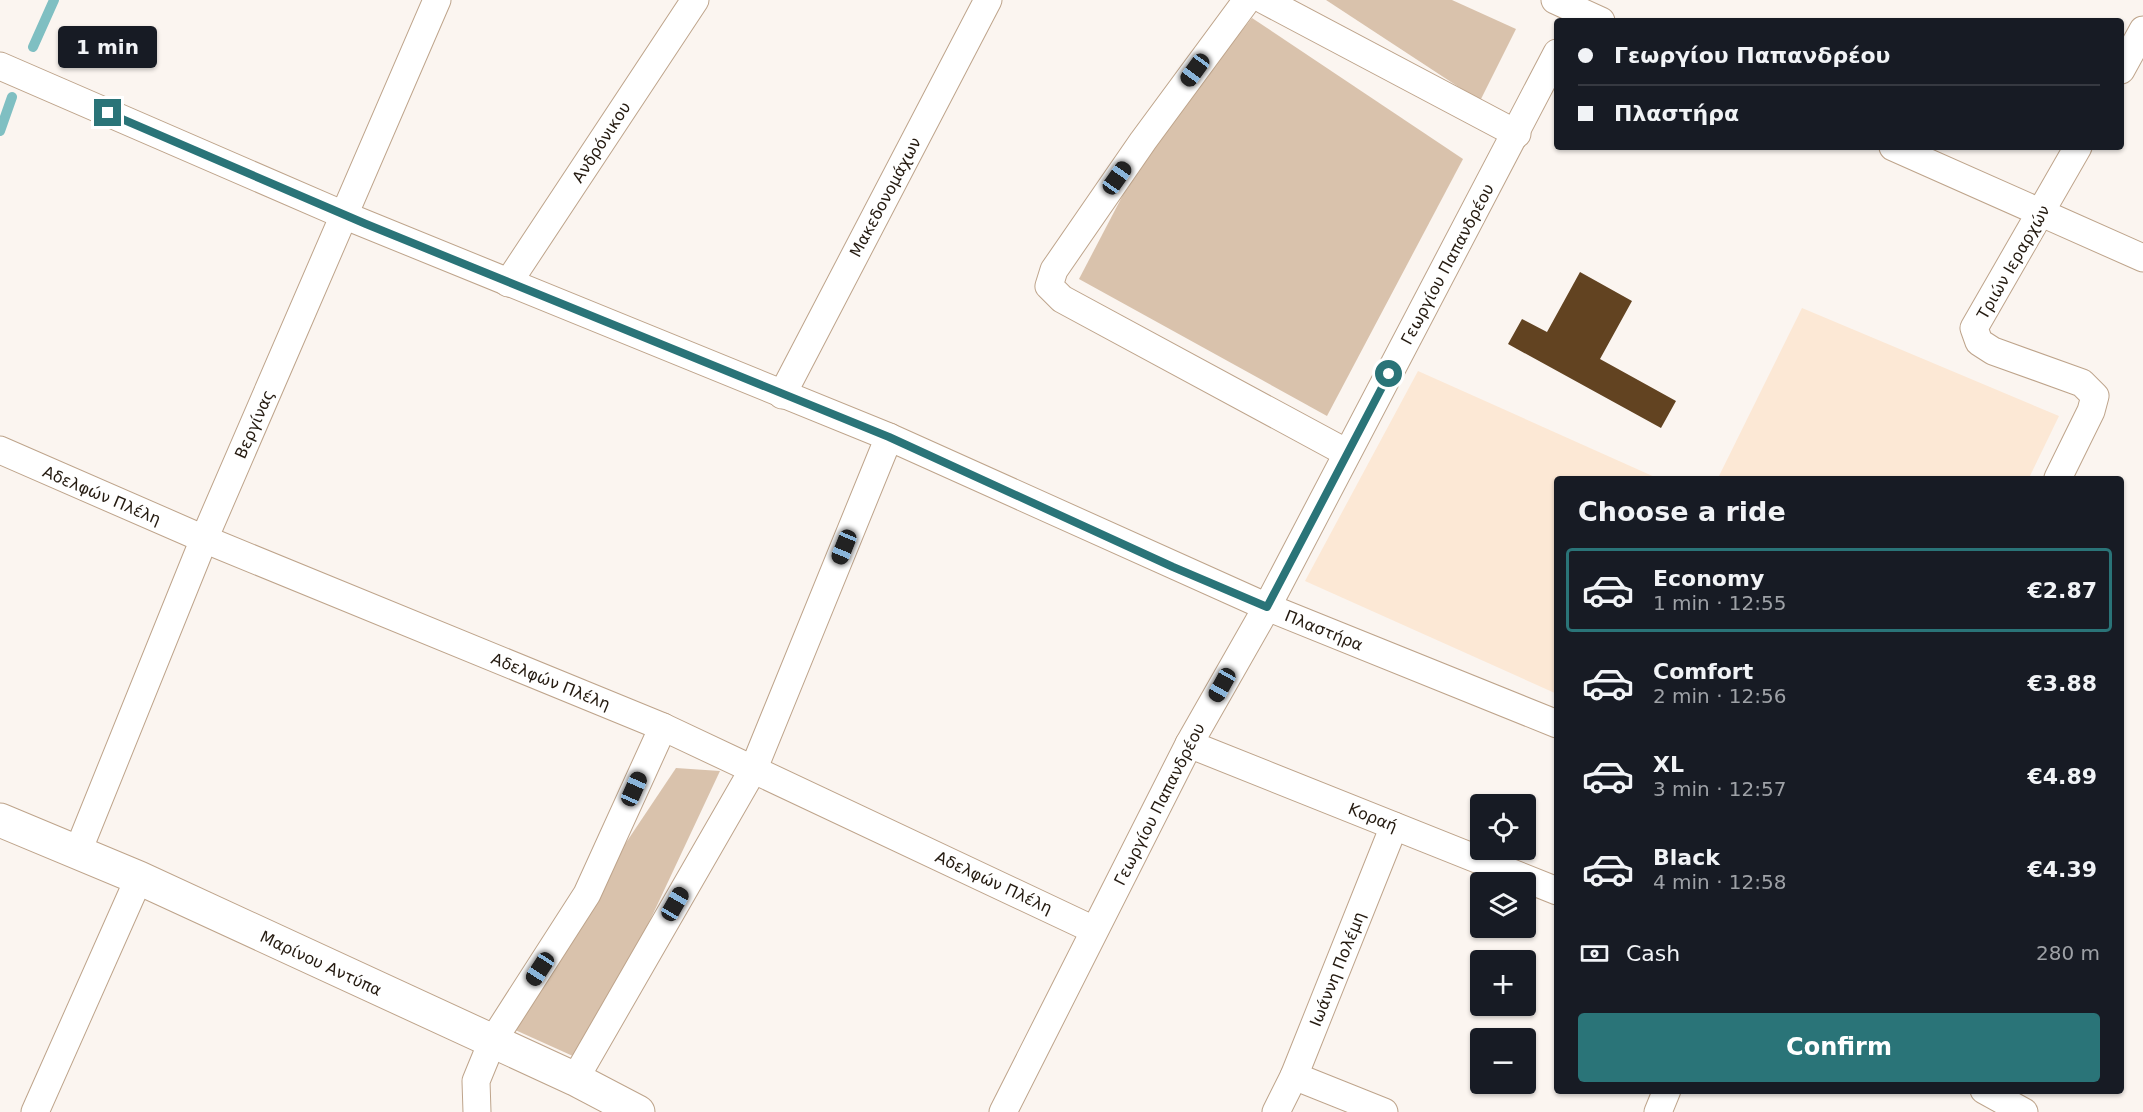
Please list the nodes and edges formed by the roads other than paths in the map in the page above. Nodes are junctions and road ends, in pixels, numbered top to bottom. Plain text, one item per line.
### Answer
1 (437, 0) edge
2 (695, 0) edge
3 (988, 0) edge
4 (1247, 0) edge
5 (1264, 0) edge
6 (2143, 30) edge
7 (1554, 59) edge
8 (2124, 65) edge
9 (0, 66) edge
10 (1516, 134) junction
11 (1900, 150) edge
12 (2076, 150) edge
13 (2043, 212) junction
14 (346, 216) junction
15 (2143, 258) edge
16 (508, 283) junction
17 (782, 395) junction
18 (889, 437) junction
19 (0, 450) edge
20 (1347, 453) junction
21 (2059, 476) edge
22 (204, 538) junction
23 (1267, 607) junction
24 (1554, 723) edge
25 (663, 727) junction
26 (1189, 744) junction
27 (754, 768) junction
28 (0, 820) edge
29 (1394, 826) junction
30 (78, 851) junction
31 (139, 878) junction
32 (1554, 890) edge
33 (1094, 930) junction
34 (492, 1042) junction
35 (1294, 1076) junction
36 (574, 1079) junction
37 (1666, 1094) edge
38 (1991, 1094) edge
39 (35, 1112) edge
40 (477, 1112) edge
41 (638, 1112) edge
42 (1003, 1112) edge
43 (1276, 1112) edge
44 (1384, 1112) edge
45 (1658, 1112) edge
46 (2024, 1112) edge

1 - 14 street, Βεργίνας
2 - 16 street, Ανδρόνικου
3 - 17 street, Μακεδονομάχων
4 - 20 street
5 - 10 street
6 - 8 street
7 - 10 street, Γεωργίου Παπανδρέου
9 - 14 street, Πλαστήρα
10 - 20 street, Γεωργίου Παπανδρέου
11 - 13 street
12 - 13 street, Τριών Ιεραρχών
13 - 15 street
13 - 21 street, Τριών Ιεραρχών
14 - 16 street, Πλαστήρα
14 - 22 street, Βεργίνας
16 - 17 street, Πλαστήρα
17 - 18 street, Πλαστήρα
18 - 23 street, Πλαστήρα
18 - 27 street
19 - 22 street, Αδελφών Πλέλη
20 - 23 street, Γεωργίου Παπανδρέου
22 - 25 street, Αδελφών Πλέλη
22 - 30 street, Βεργίνας
23 - 24 street, Πλαστήρα
23 - 26 street, Γεωργίου Παπανδρέου
25 - 27 street, Αδελφών Πλέλη
25 - 34 street
26 - 29 street, Κοραή
26 - 33 street, Γεωργίου Παπανδρέου
27 - 33 street, Αδελφών Πλέλη
27 - 36 street
28 - 30 street, Μαρίνου Αντύπα
29 - 32 street, Κοραή
29 - 35 street, Ιωάννη Πολέμη
30 - 31 street, Μαρίνου Αντύπα
31 - 34 street, Μαρίνου Αντύπα
31 - 39 street
33 - 42 street, Γεωργίου Παπανδρέου
34 - 36 street, Μαρίνου Αντύπα
34 - 40 street
35 - 43 street, Ιωάννη Πολέμη
35 - 44 street
36 - 41 street, Μαρίνου Αντύπα
37 - 45 street
38 - 46 street

